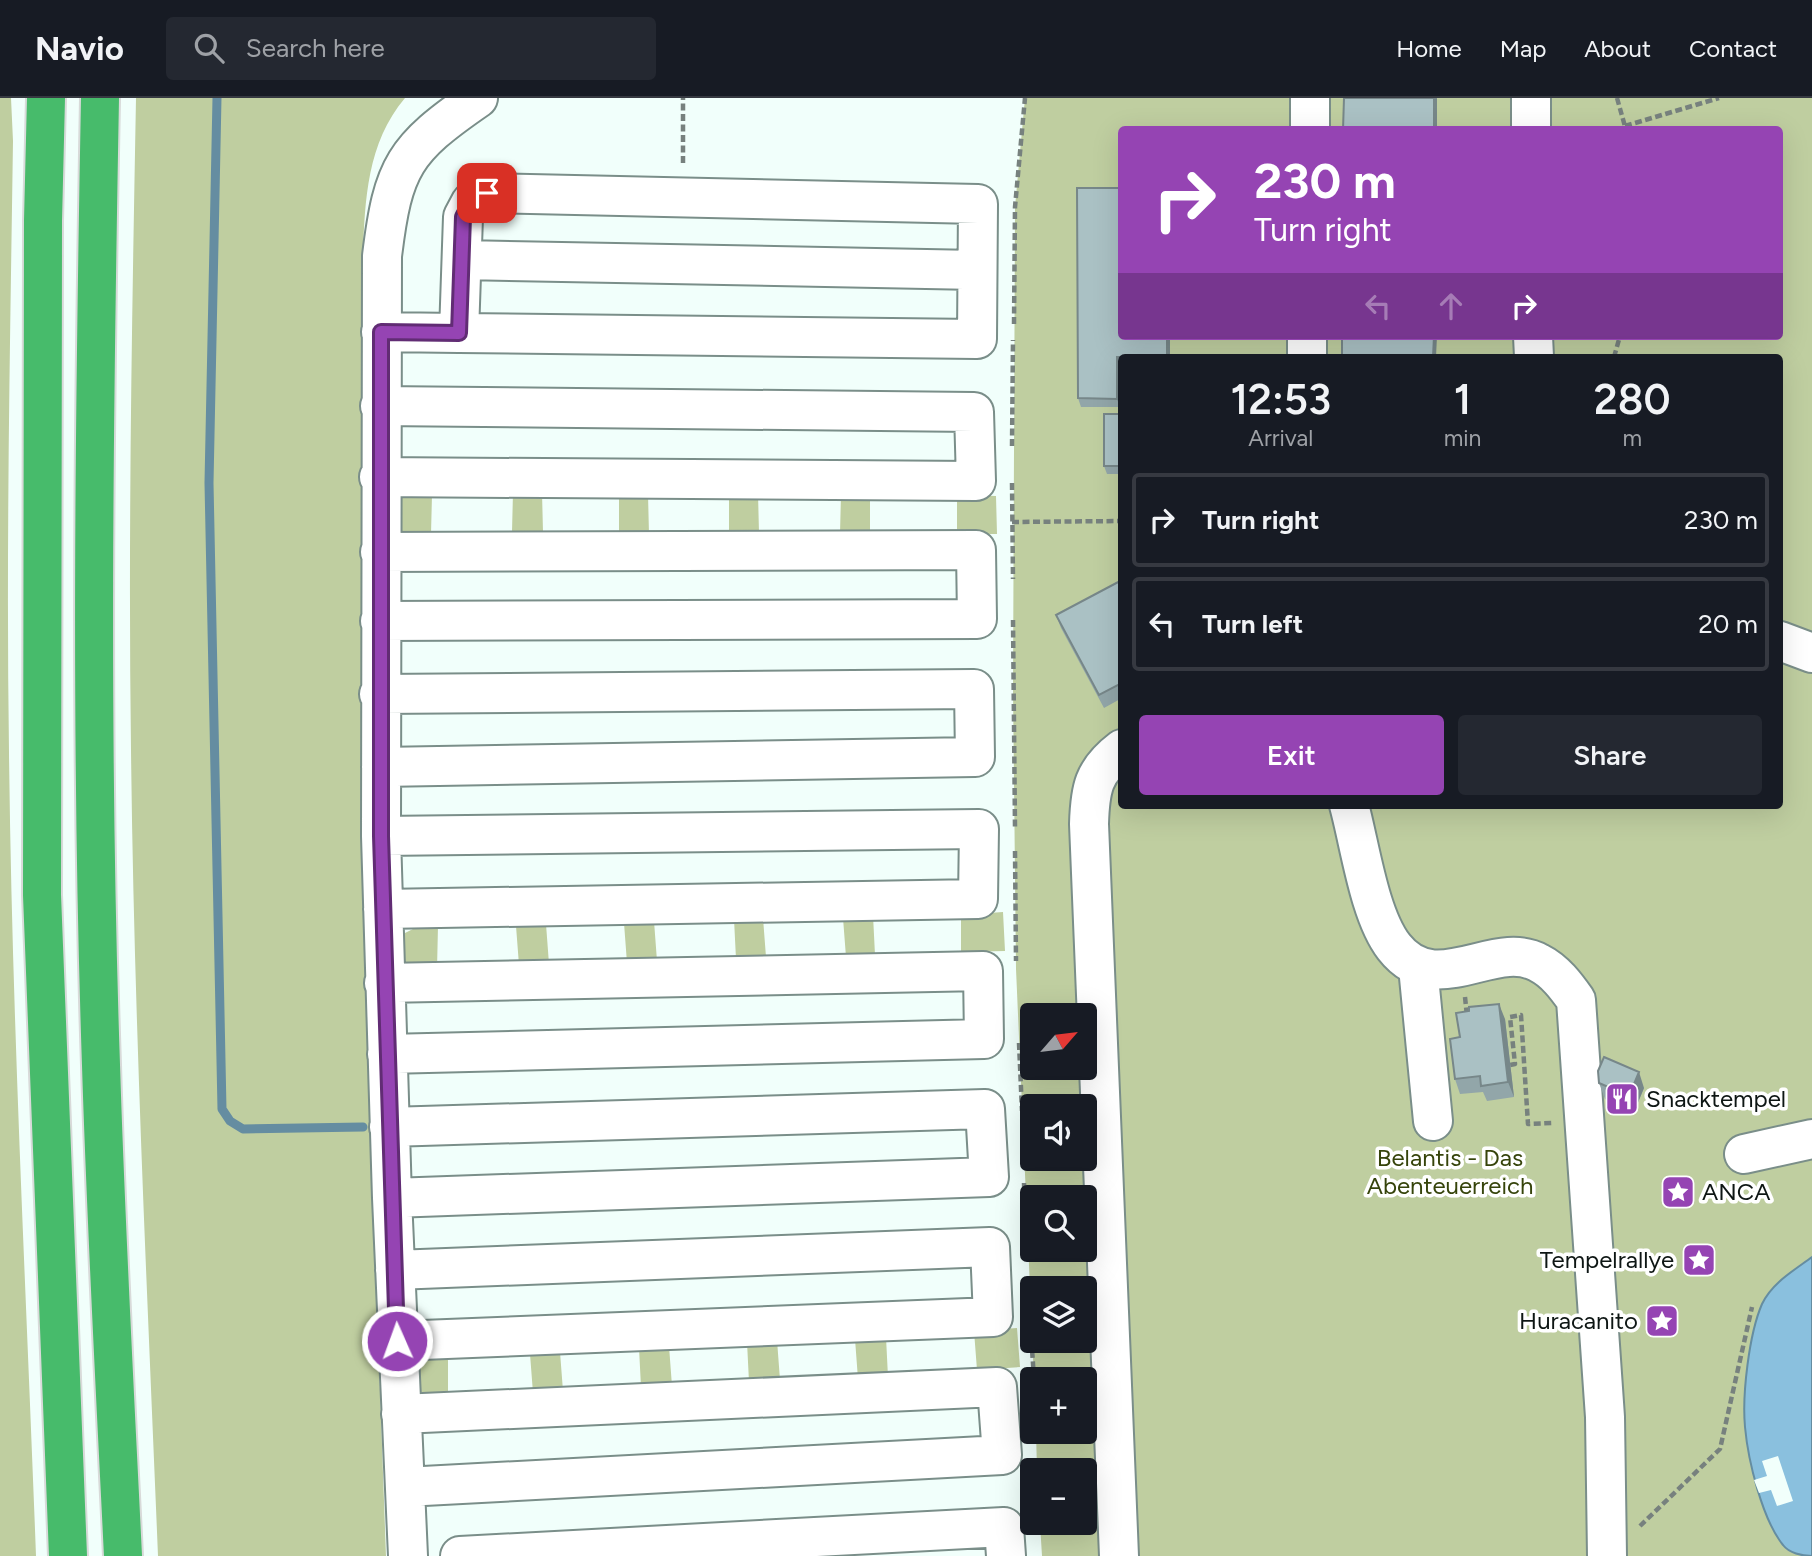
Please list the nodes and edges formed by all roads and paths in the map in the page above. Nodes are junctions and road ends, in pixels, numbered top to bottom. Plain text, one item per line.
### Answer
1 (22, 98) edge
2 (46, 98) edge
3 (100, 98) edge
4 (478, 98) edge
5 (683, 98) edge
6 (1025, 98) edge
7 (1310, 98) edge
8 (1531, 98) edge
9 (1617, 98) edge
10 (1719, 98) edge
11 (1310, 126) edge
12 (1531, 126) edge
13 (1624, 126) edge
14 (1631, 126) edge
15 (683, 196) junction
16 (43, 221) junction
17 (462, 260) junction
18 (977, 270) junction
19 (381, 332) junction
20 (459, 333) junction
21 (380, 406) junction
22 (1012, 452) dead end
23 (379, 477) junction
24 (1012, 480) dead end
25 (1012, 522) junction
26 (1118, 522) edge
27 (380, 552) junction
28 (1013, 592) dead end
29 (1013, 605) dead end
30 (380, 621) junction
31 (1783, 642) edge
32 (1812, 653) edge
33 (379, 694) junction
34 (1118, 752) edge
35 (380, 767) junction
36 (1350, 809) edge
37 (381, 836) junction
38 (383, 909) junction
39 (1418, 967) junction
40 (1016, 969) dead end
41 (384, 983) junction
42 (1471, 990) dead end
43 (1469, 1027) edge
44 (1019, 1038) dead end
45 (387, 1054) junction
46 (1510, 1065) dead end
47 (1021, 1094) edge
48 (1433, 1121) dead end
49 (1585, 1121) junction
50 (389, 1127) junction
51 (1812, 1139) edge
52 (1744, 1154) dead end
53 (1024, 1177) dead end
54 (1024, 1185) edge
55 (391, 1198) junction
56 (395, 1270) junction
57 (1752, 1307) dead end
58 (397, 1341) junction
59 (401, 1414) junction
60 (405, 1487) junction
61 (1608, 1548) edge
62 (68, 1556) edge
63 (123, 1556) edge
64 (408, 1556) edge
65 (460, 1556) edge
66 (1006, 1556) edge
67 (1119, 1556) edge

1 - 16 highway
2 - 16 highway
3 - 63 highway
4 - 19 street
5 - 15 path
6 - 22 path
7 - 11 street
8 - 12 street
9 - 13 path
10 - 14 path
15 - 17 street
15 - 18 street
16 - 62 highway
17 - 18 street
17 - 20 street
18 - 20 street
19 - 20 street
19 - 21 street
21 - 23 street
21 - 23 street
23 - 27 street
24 - 25 path
25 - 26 path
25 - 28 path
27 - 30 street
27 - 30 street
29 - 40 path
30 - 33 street
31 - 32 street
33 - 35 street
33 - 35 street
34 - 67 street
35 - 37 street
36 - 39 street
37 - 38 street
37 - 38 street
38 - 41 street
39 - 48 street
39 - 49 street
41 - 45 street
41 - 45 street
42 - 43 path
44 - 47 path
45 - 50 street
46 - 49 path
49 - 61 street
50 - 55 street
50 - 55 street
51 - 52 street
53 - 54 path
55 - 56 street
56 - 58 street
56 - 58 street
57 - 61 path
58 - 59 street
59 - 60 street
59 - 60 street
60 - 64 street
65 - 66 street

